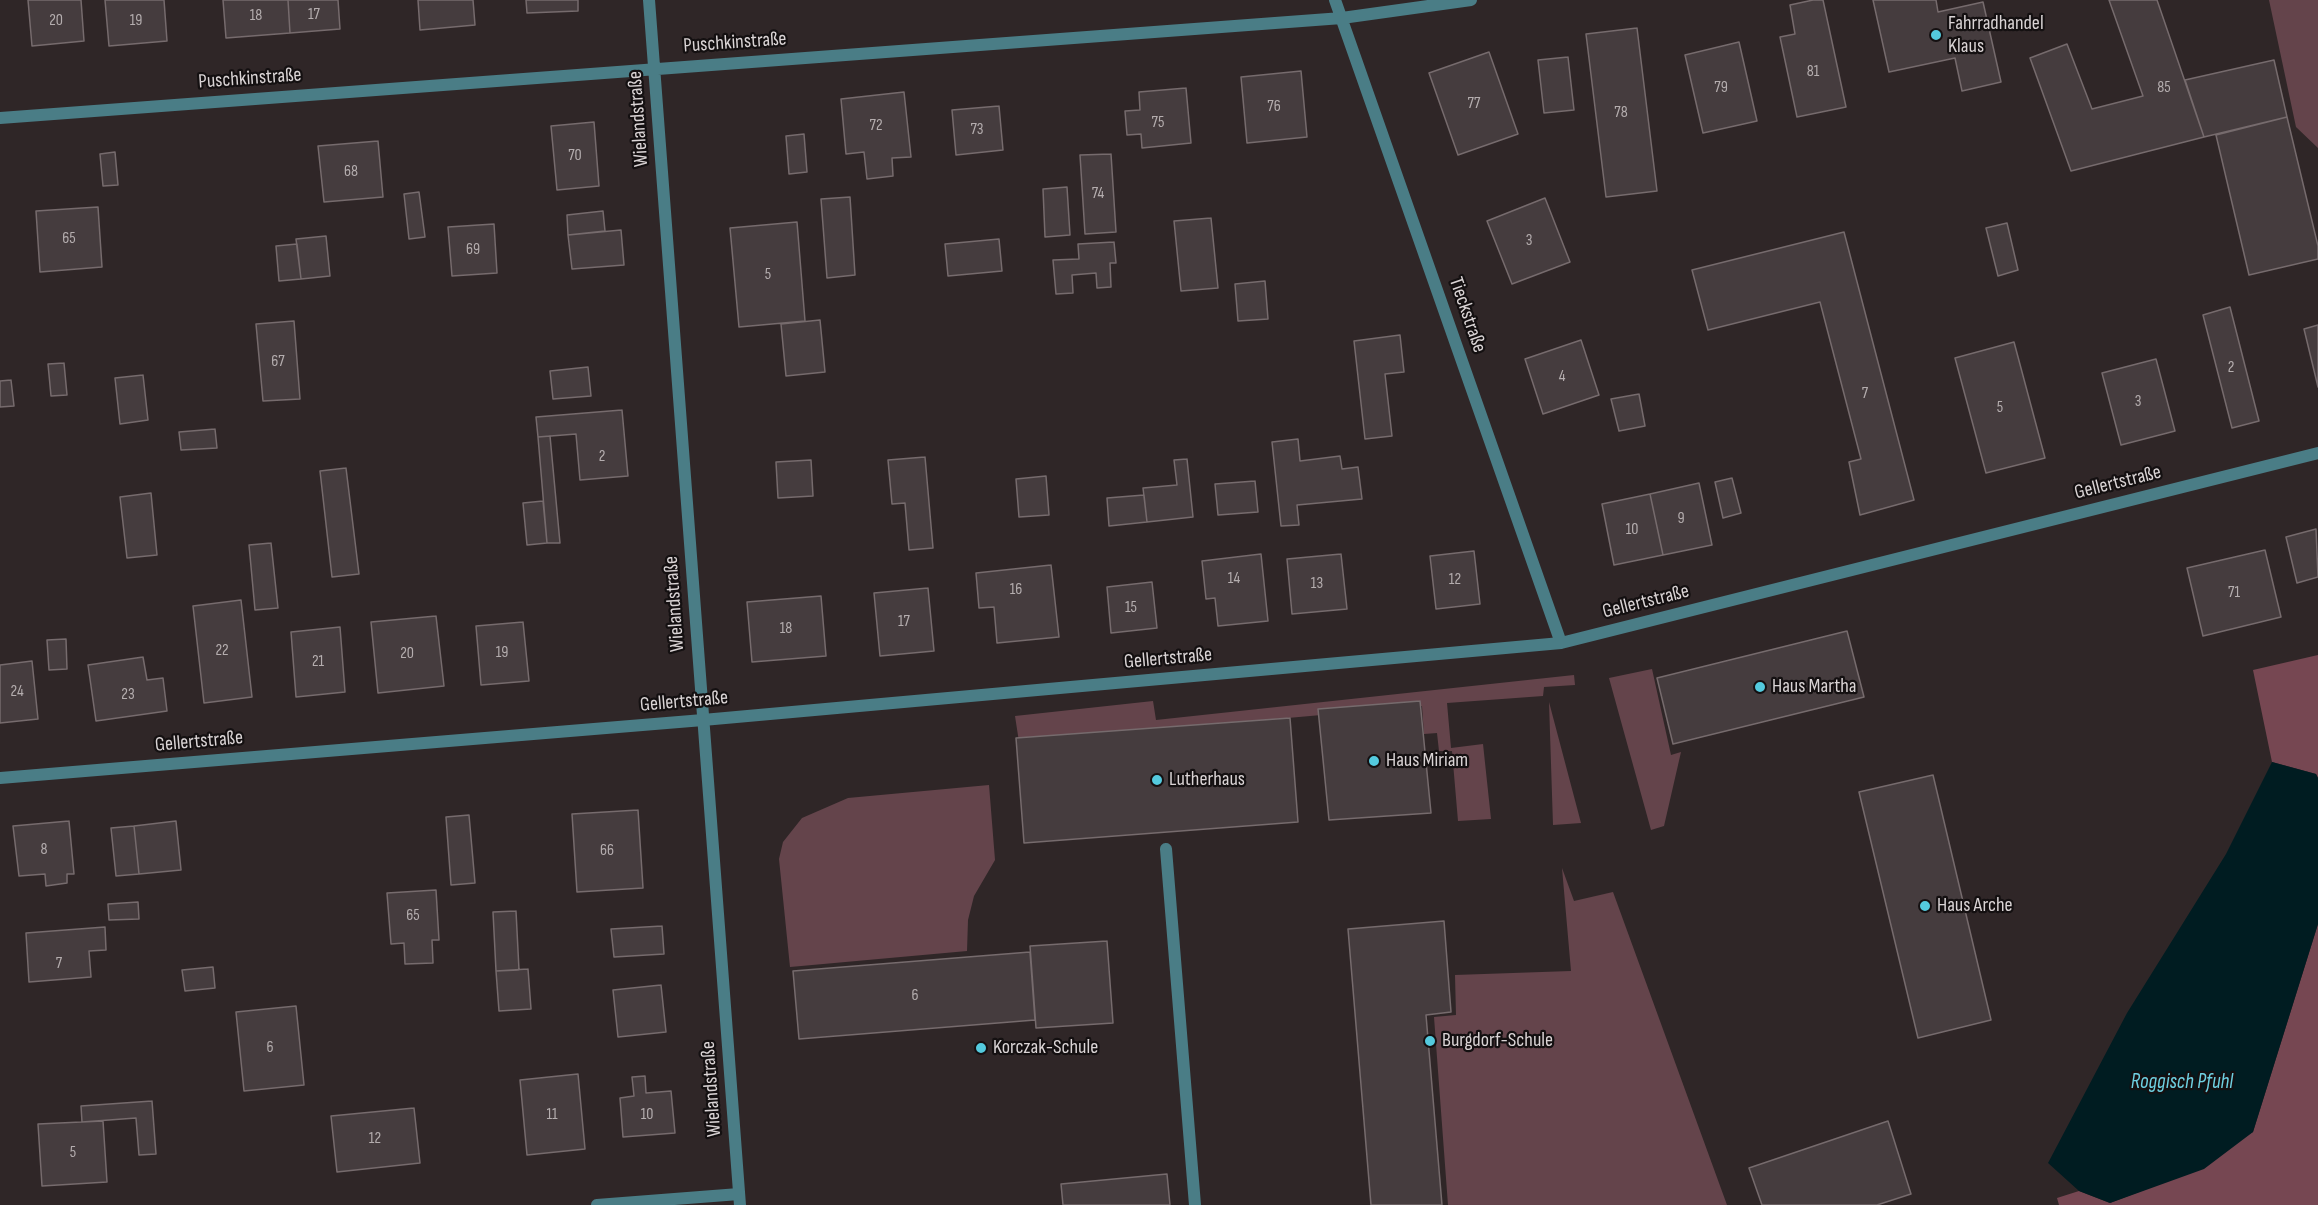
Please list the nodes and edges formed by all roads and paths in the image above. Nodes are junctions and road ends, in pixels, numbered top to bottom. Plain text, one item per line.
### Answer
1 (649, 0) edge
2 (1335, 0) edge
3 (1472, 0) edge
4 (1342, 18) junction
5 (654, 68) junction
6 (0, 118) edge
7 (2318, 453) edge
8 (1561, 643) junction
9 (703, 720) junction
10 (0, 778) edge
11 (1166, 849) dead end
12 (740, 1200) edge
13 (597, 1205) edge
14 (1195, 1205) edge

1 - 5 street, Wielandstraße
2 - 4 street, Tieckstraße
3 - 4 street, Puschkinstraße
4 - 5 street, Puschkinstraße
4 - 8 street, Tieckstraße
5 - 6 street, Puschkinstraße
5 - 9 street, Wielandstraße
7 - 8 street, Gellertstraße
8 - 9 street, Gellertstraße
9 - 10 street, Gellertstraße
9 - 12 street, Wielandstraße
11 - 14 street
12 - 13 street

